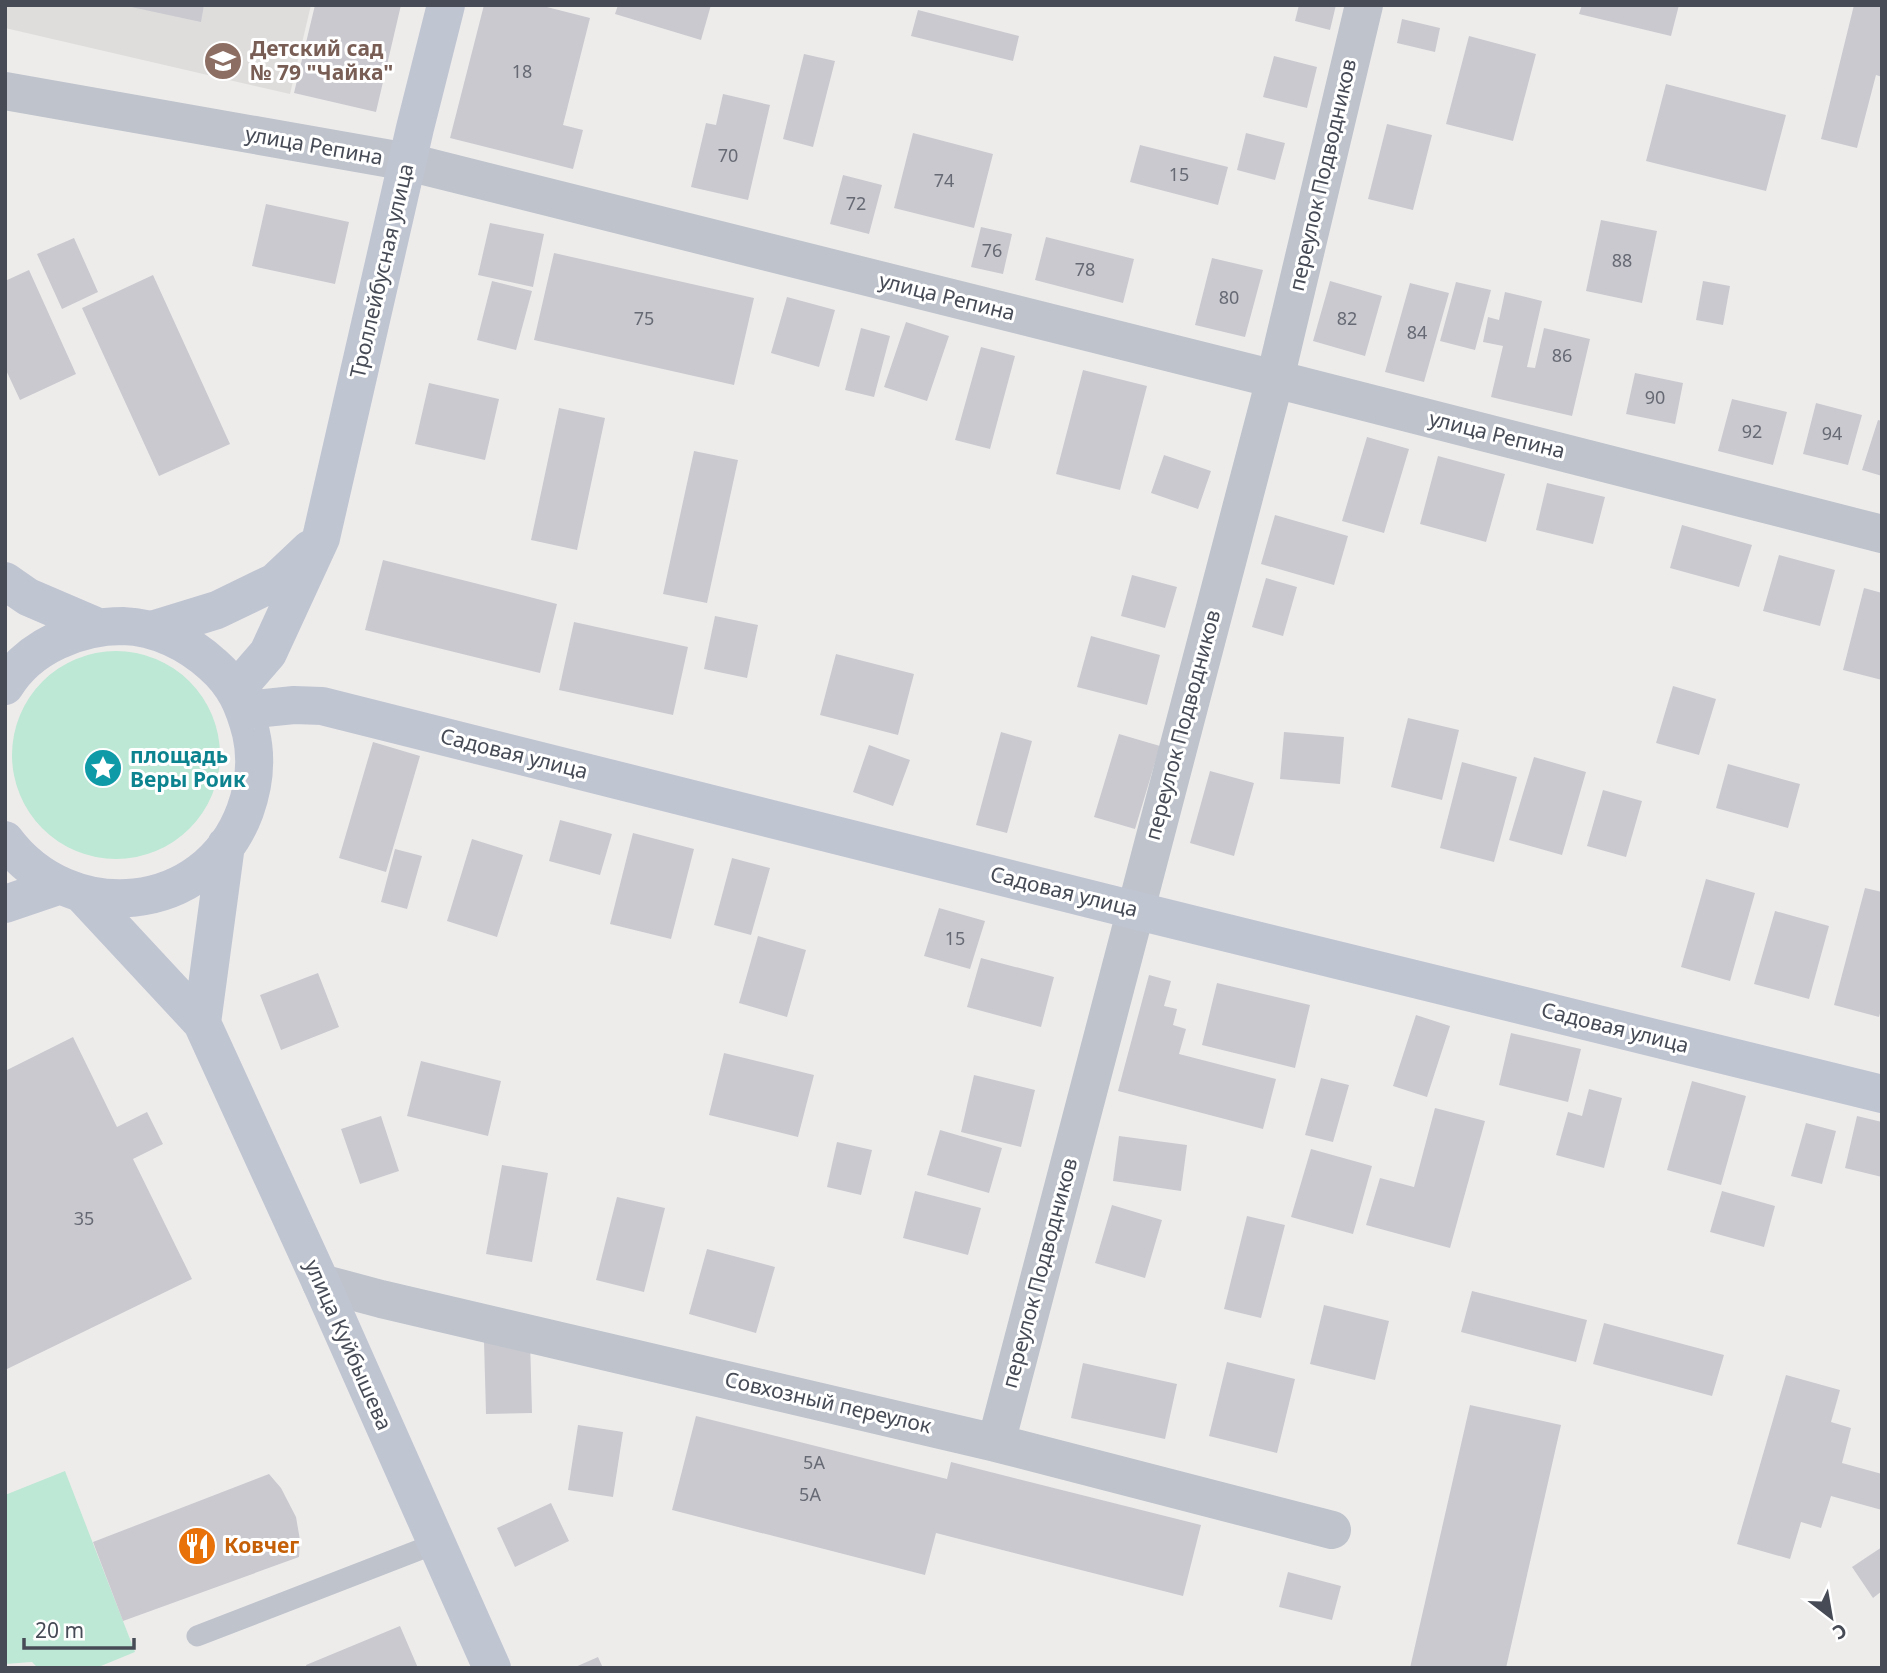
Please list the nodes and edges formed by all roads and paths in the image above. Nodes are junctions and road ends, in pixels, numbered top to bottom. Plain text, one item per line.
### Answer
1 (446, 5) edge
2 (1364, 5) edge
3 (5, 91) edge
4 (408, 162) junction
5 (1275, 379) junction
6 (1882, 534) edge
7 (321, 538) junction
8 (5, 581) edge
9 (98, 627) junction
10 (152, 630) junction
11 (5, 686) edge
12 (240, 700) junction
13 (5, 840) edge
14 (226, 845) junction
15 (71, 890) junction
16 (5, 904) edge
17 (1134, 910) junction
18 (202, 1023) junction
19 (1882, 1094) edge
20 (321, 1283) junction
21 (996, 1443) junction
22 (1332, 1530) dead end
23 (437, 1543) junction
24 (197, 1636) dead end
25 (492, 1668) edge

1 - 4 main road, Троллейбусная улица
2 - 5 street, переулок Подводников
3 - 4 street, улица Репина
4 - 5 street, улица Репина
4 - 7 main road, Троллейбусная улица
5 - 6 street, улица Репина
5 - 17 street, переулок Подводников
7 - 10 main road
7 - 12 main road, Троллейбусная улица
8 - 9 main road
9 - 10 main road
9 - 11 main road
10 - 12 main road
12 - 14 main road
12 - 17 main road, Садовая улица
13 - 15 main road
14 - 15 main road
14 - 18 main road
15 - 16 main road
15 - 18 main road
17 - 19 main road, Садовая улица
17 - 21 street, переулок Подводников
18 - 20 main road, улица Куйбышева
20 - 21 street, Совхозный переулок
20 - 23 main road, улица Куйбышева
21 - 22 street, Совхозный переулок
23 - 24 lane
23 - 25 main road, улица Куйбышева

